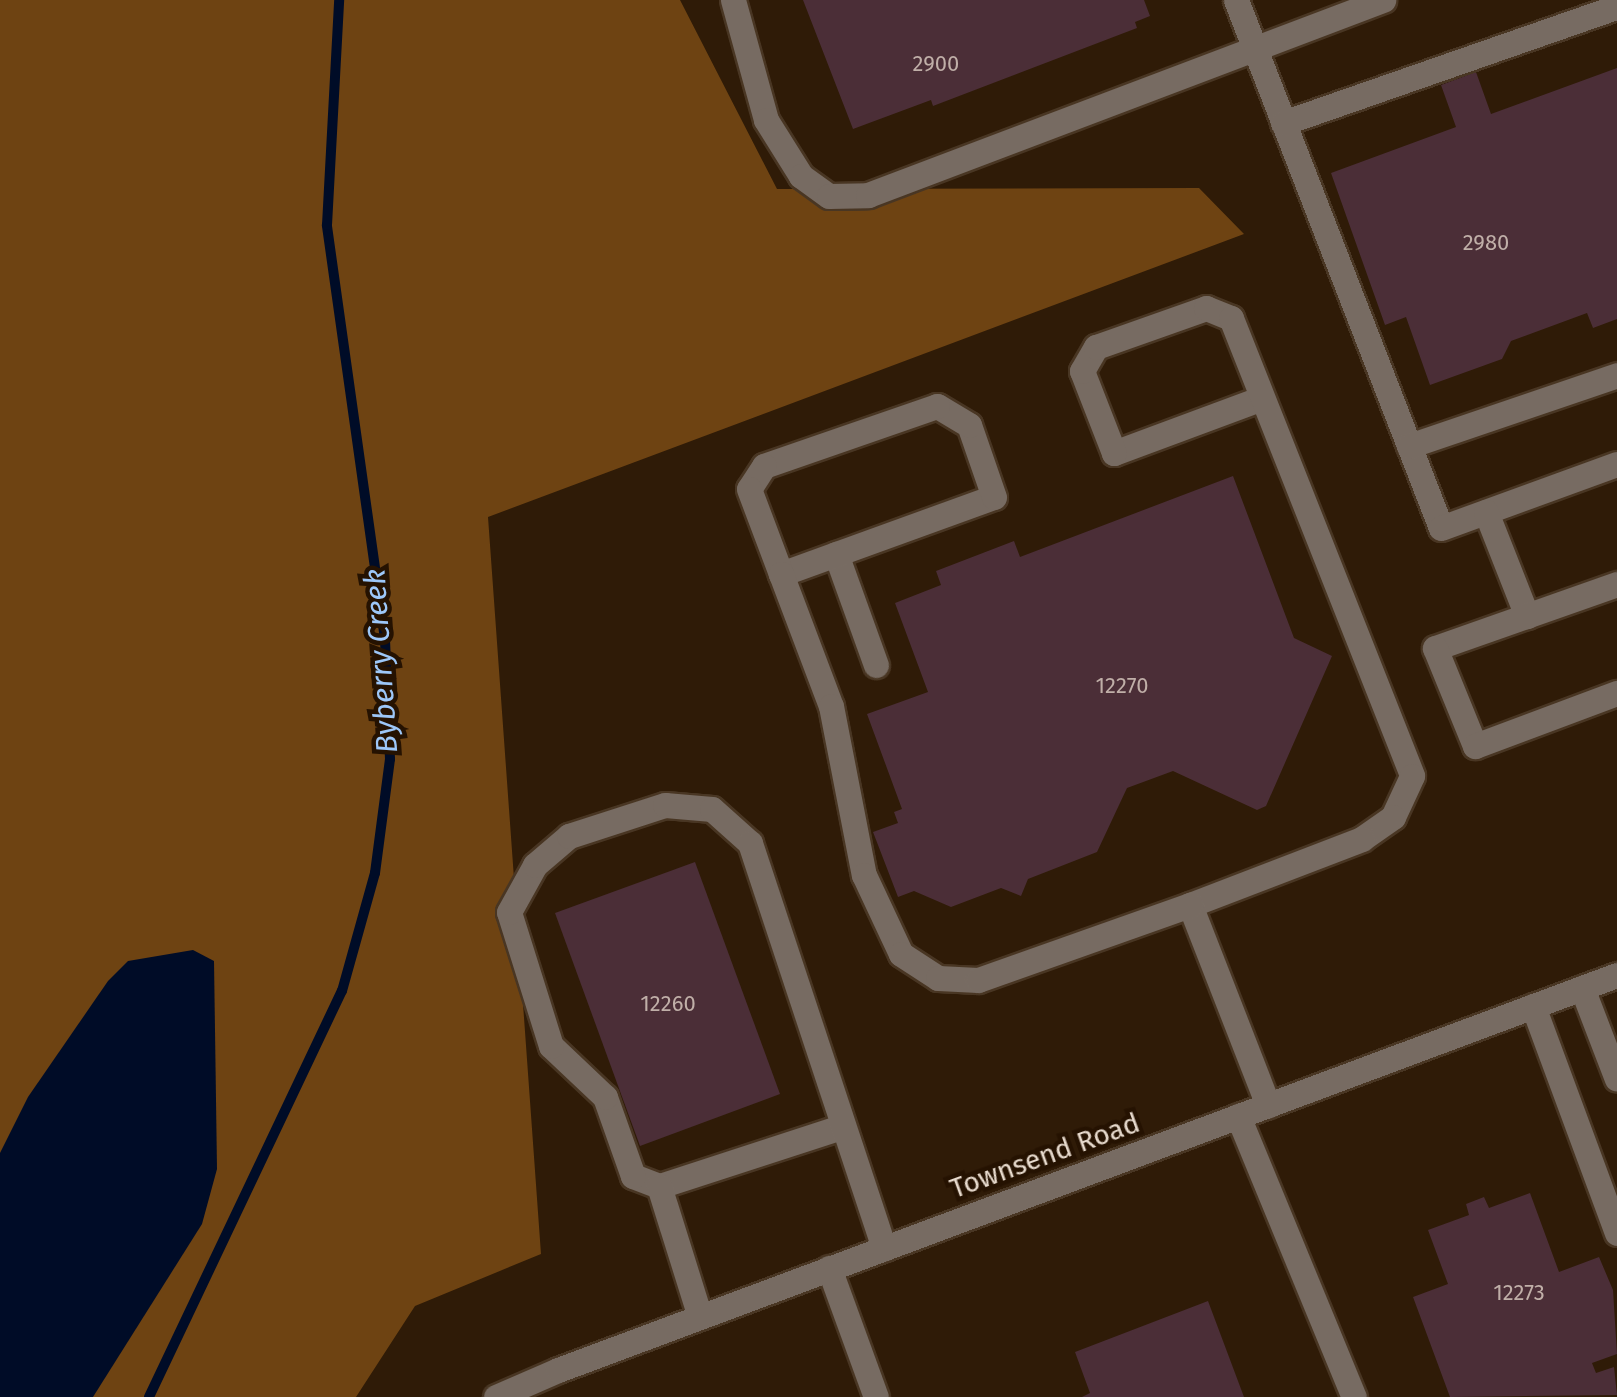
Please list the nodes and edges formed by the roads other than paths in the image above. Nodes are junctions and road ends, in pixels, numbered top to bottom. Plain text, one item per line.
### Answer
1 (733, 0) edge
2 (1236, 0) edge
3 (1383, 0) edge
4 (1617, 7) edge
5 (1254, 49) junction
6 (1283, 123) junction
7 (1617, 375) edge
8 (1262, 398) junction
9 (1409, 446) junction
10 (1617, 464) edge
11 (1486, 512) junction
12 (836, 554) junction
13 (781, 574) junction
14 (1617, 584) edge
15 (1526, 616) junction
16 (876, 665) dead end
17 (1617, 694) edge
18 (1190, 905) junction
19 (1617, 975) edge
20 (1582, 988) junction
21 (1533, 1006) junction
22 (1617, 1079) edge
23 (1268, 1105) junction
24 (1238, 1116) junction
25 (841, 1127) junction
26 (658, 1186) junction
27 (1617, 1234) edge
28 (884, 1248) junction
29 (830, 1268) junction
30 (700, 1317) junction
31 (496, 1397) edge
32 (876, 1397) edge
33 (1354, 1397) edge

1 - 5 street
2 - 5 street
3 - 5 street
4 - 6 street
5 - 6 street
6 - 9 street
7 - 9 street
8 - 8 street
8 - 18 street
9 - 11 street
10 - 11 street
11 - 15 street
12 - 13 street
12 - 13 street
12 - 16 street
13 - 18 street
14 - 15 street
15 - 17 street
18 - 23 street
19 - 20 street, Townsend Road
20 - 21 street, Townsend Road
20 - 22 street
21 - 23 street, Townsend Road
21 - 27 street
23 - 24 street, Townsend Road
24 - 28 street, Townsend Road
24 - 33 street
25 - 26 street
25 - 26 street
25 - 28 street
26 - 30 street
28 - 29 street, Townsend Road
29 - 30 street, Townsend Road
29 - 32 street
30 - 31 street, Townsend Road

